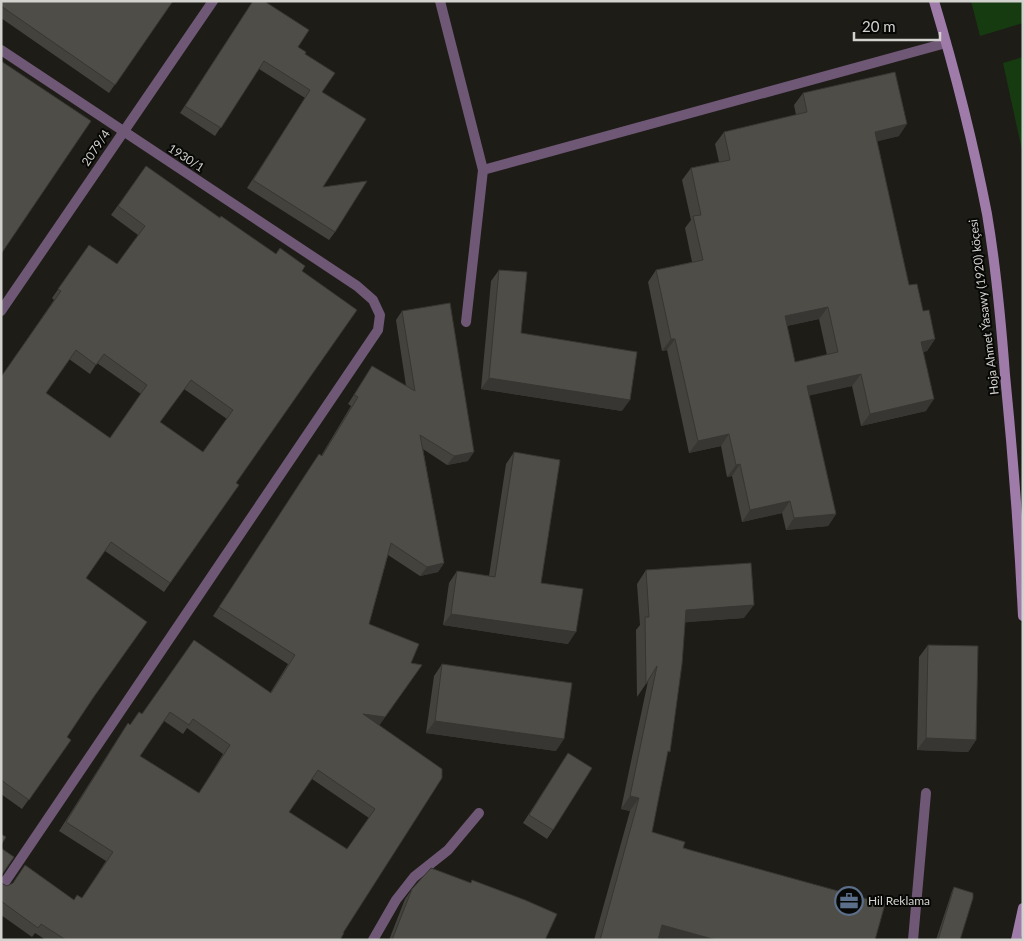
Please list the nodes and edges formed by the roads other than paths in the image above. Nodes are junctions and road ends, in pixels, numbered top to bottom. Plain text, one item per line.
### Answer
1 (213, 1) edge
2 (440, 1) edge
3 (934, 1) edge
4 (946, 43) junction
5 (1, 50) edge
6 (122, 131) junction
7 (484, 170) junction
8 (1, 311) edge
9 (466, 322) dead end
10 (1023, 616) edge
11 (926, 793) dead end
12 (479, 813) dead end
13 (1, 888) edge
14 (1023, 908) edge
15 (373, 940) edge
16 (913, 940) edge
17 (1016, 940) edge

1 - 6 street, 2079/4 / 2079/4
2 - 7 street
3 - 4 street, Hoja Ahmet Ýasawy (1920) köçesi
4 - 7 street
4 - 10 street, Hoja Ahmet Ýasawy (1920) köçesi
5 - 6 street, 1930/1
6 - 8 street, 2079/4 / 2079/4
6 - 13 street, 1930/1
7 - 9 street
11 - 16 street
12 - 15 street
14 - 17 street

